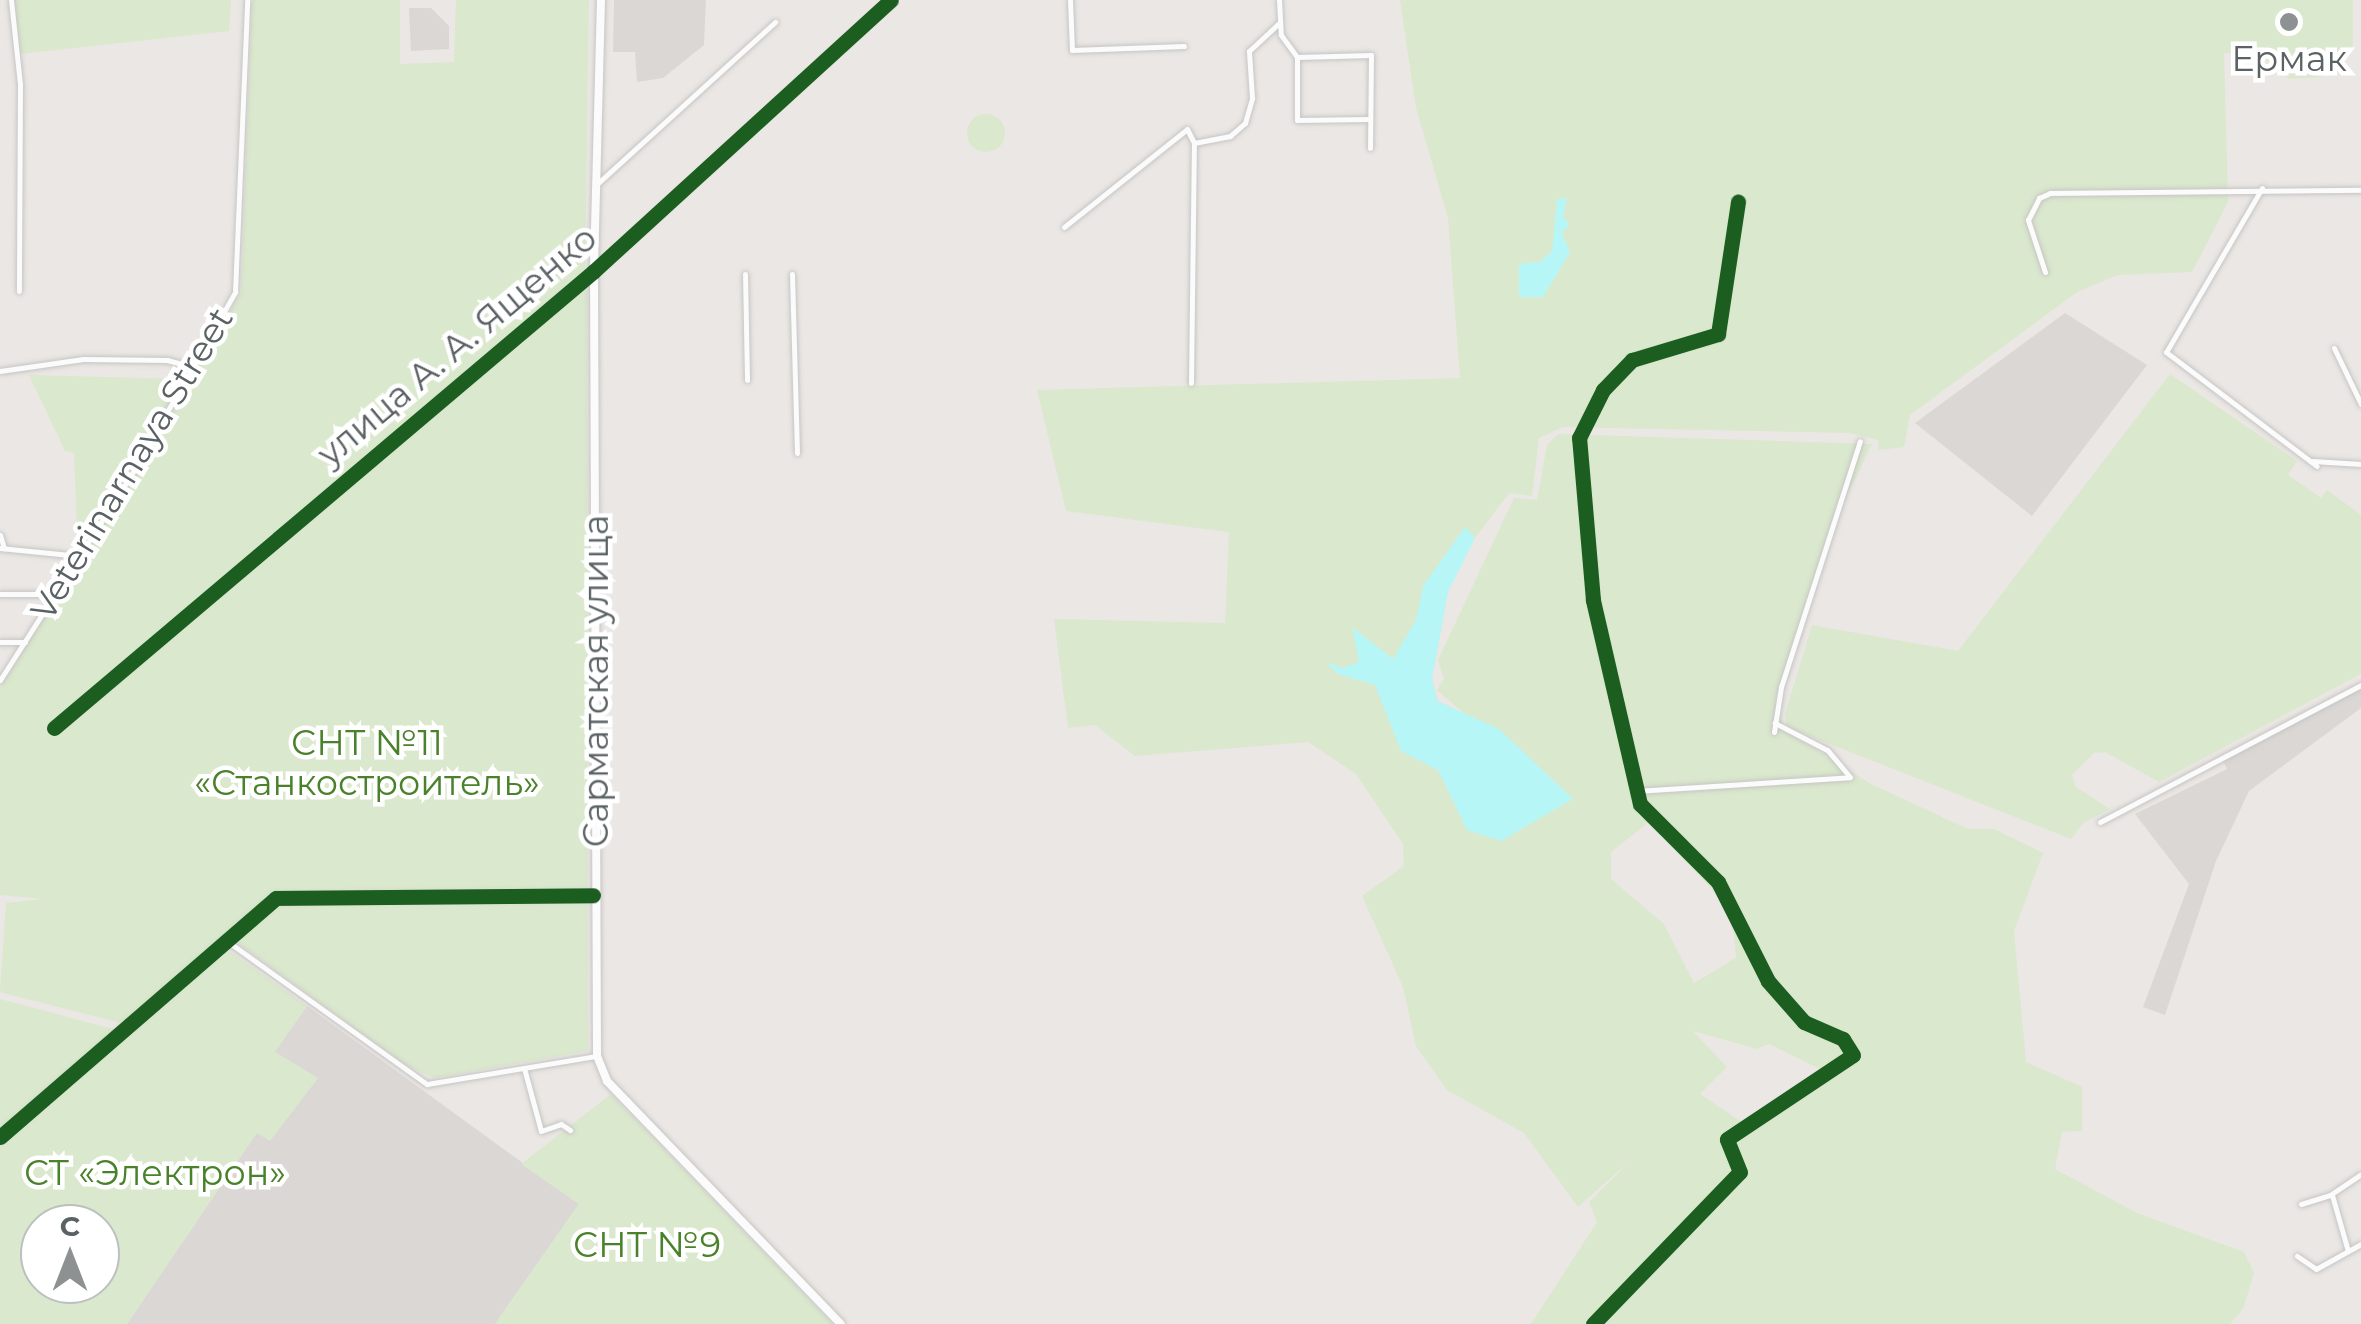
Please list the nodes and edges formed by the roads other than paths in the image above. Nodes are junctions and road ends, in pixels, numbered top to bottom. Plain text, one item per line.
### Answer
1 (11, 0) edge
2 (247, 0) edge
3 (601, 0) edge
4 (891, 0) edge
5 (1070, 0) edge
6 (1278, 0) edge
7 (775, 22) dead end
8 (1279, 23) junction
9 (1184, 46) dead end
10 (1297, 56) junction
11 (1370, 118) junction
12 (1194, 143) junction
13 (1370, 148) dead end
14 (595, 186) junction
15 (2262, 188) junction
16 (2361, 190) edge
17 (1738, 201) dead end
18 (1064, 227) dead end
19 (594, 271) junction
20 (2045, 272) dead end
21 (745, 274) dead end
22 (792, 274) dead end
23 (18, 290) dead end
24 (2334, 348) dead end
25 (194, 367) junction
26 (0, 371) edge
27 (747, 380) dead end
28 (1191, 383) dead end
29 (2361, 404) edge
30 (1860, 440) dead end
31 (797, 453) dead end
32 (2361, 464) edge
33 (0, 535) edge
34 (2, 548) edge
35 (80, 556) junction
36 (0, 594) edge
37 (56, 594) junction
38 (0, 642) edge
39 (25, 642) junction
40 (0, 680) edge
41 (2361, 685) edge
42 (1775, 723) junction
43 (54, 728) dead end
44 (1774, 732) dead end
45 (1636, 791) junction
46 (2100, 822) dead end
47 (593, 895) dead end
48 (226, 941) junction
49 (597, 1056) junction
50 (524, 1068) junction
51 (570, 1130) dead end
52 (0, 1137) edge
53 (2361, 1174) edge
54 (2332, 1192) junction
55 (2302, 1204) dead end
56 (2361, 1244) edge
57 (2348, 1251) junction
58 (2297, 1256) dead end
59 (842, 1324) edge
60 (1593, 1324) edge

1 - 23 street
2 - 25 street, Veterinarnaya Street
3 - 14 main road, Сарматская улица
4 - 19 street, улица А. А. Ященко
5 - 9 street
6 - 8 street
7 - 14 street
8 - 10 street
8 - 12 street
10 - 11 street
10 - 11 street
11 - 13 street
12 - 18 street
12 - 28 street
14 - 19 main road, Сарматская улица
15 - 16 street
15 - 20 street
15 - 32 street
17 - 45 street
19 - 43 street, улица А. А. Ященко
19 - 49 main road, Сарматская улица
21 - 27 street
22 - 31 street
24 - 29 street
25 - 26 street
25 - 35 street, Veterinarnaya Street
30 - 42 street
33 - 34 street
34 - 35 street
35 - 37 street, Veterinarnaya Street
36 - 37 street
37 - 39 street, Veterinarnaya Street
38 - 39 street
39 - 40 street, Veterinarnaya Street
41 - 46 street
42 - 44 street
42 - 45 street
45 - 60 street
47 - 48 main road
48 - 50 street
48 - 52 main road
49 - 50 street
49 - 59 main road
50 - 51 street
53 - 54 street
54 - 55 street
54 - 57 street
56 - 57 street
57 - 58 street

